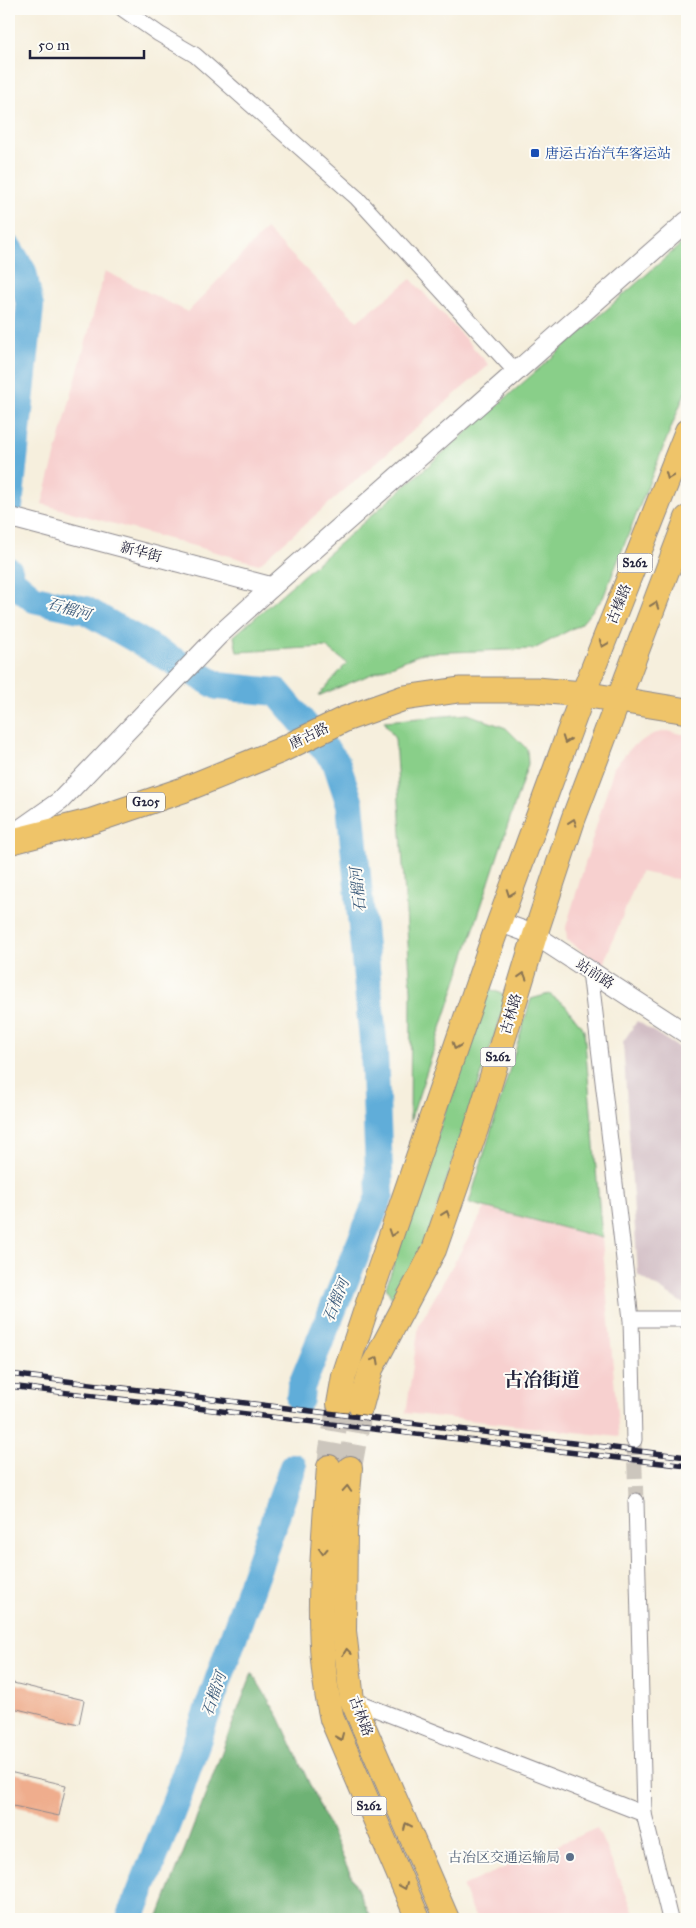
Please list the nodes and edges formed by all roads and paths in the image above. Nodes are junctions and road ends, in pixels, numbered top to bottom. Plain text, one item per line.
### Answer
1 (123, 9) edge
2 (687, 221) edge
3 (516, 372) junction
4 (687, 431) edge
5 (687, 518) edge
6 (17, 520) edge
7 (272, 587) junction
8 (583, 694) junction
9 (620, 700) junction
10 (687, 711) edge
11 (9, 837) edge
12 (9, 842) edge
13 (499, 922) junction
14 (535, 935) junction
15 (590, 971) junction
16 (687, 1034) edge
17 (631, 1319) junction
18 (687, 1319) edge
19 (634, 1440) tunnel mouth
20 (636, 1501) tunnel mouth
21 (326, 1690) junction
22 (352, 1700) junction
23 (644, 1814) junction
24 (418, 1919) edge
25 (448, 1919) edge
26 (670, 1919) edge

1 - 3 street
2 - 3 street
3 - 7 street
4 -> 8 main road, 古榛路 / S262
9 -> 5 main road, S262
6 - 7 street, 新华街
7 - 11 street
8 - 9 highway, 唐古路 / G205
8 - 12 highway, 唐古路 / G205
8 -> 13 main road, 古林路 / S262
9 - 10 highway, G205
14 -> 9 main road, 古林路 / S262
13 - 14 street, 站前路
13 -> 14 main road, 古林路 / S262
14 - 15 street, 站前路
15 - 16 street, 站前路
15 - 17 street
17 - 18 street
17 - 19 street
20 - 23 street
21 - 22 street
22 -> 21 main road, 古林路 / S262
21 -> 24 main road, 古林路 / S262
22 - 23 street
25 -> 22 main road, 古林路 / S262
23 - 26 street

